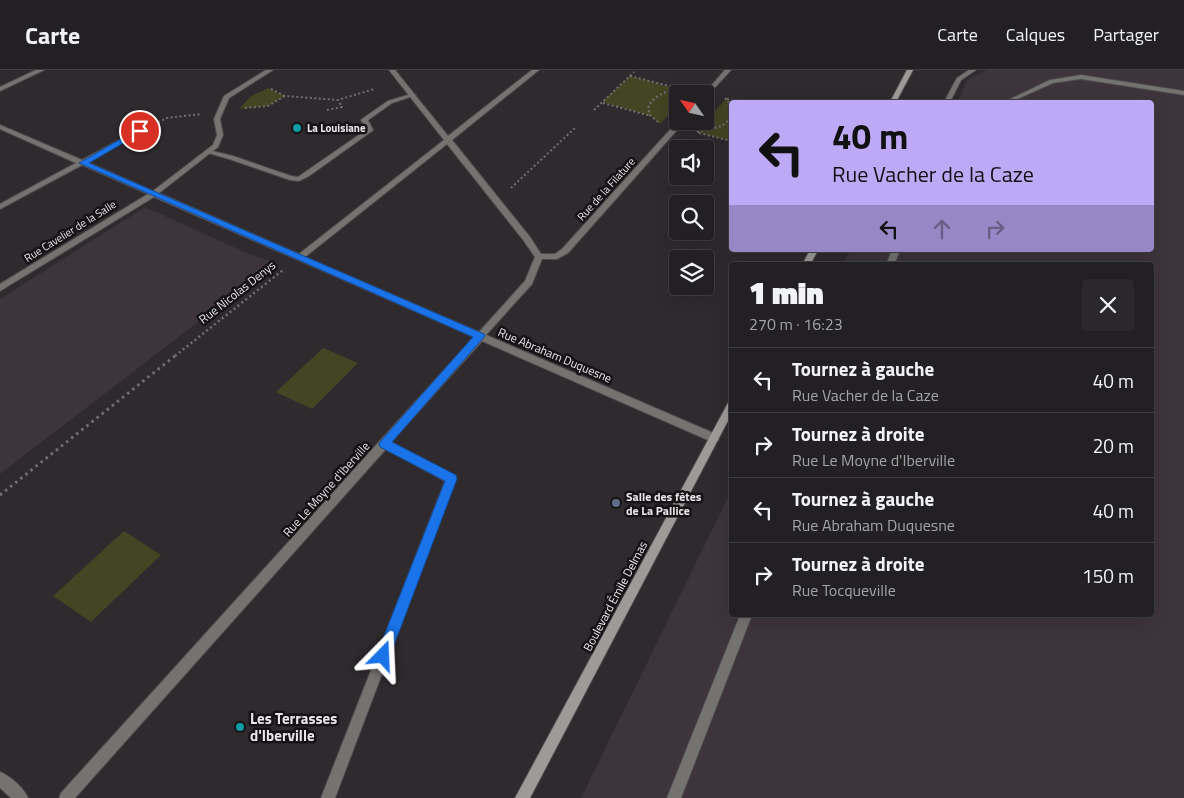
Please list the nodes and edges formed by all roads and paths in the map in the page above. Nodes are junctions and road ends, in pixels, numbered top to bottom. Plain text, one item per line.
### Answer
1 (41, 70) edge
2 (270, 70) edge
3 (392, 70) edge
4 (536, 70) edge
5 (728, 70) edge
6 (910, 70) edge
7 (973, 70) edge
8 (634, 72) dead end
9 (630, 76) junction
10 (252, 80) junction
11 (403, 82) junction
12 (714, 86) edge
13 (669, 87) edge
14 (0, 88) edge
15 (1184, 93) edge
16 (413, 95) junction
17 (285, 96) junction
18 (726, 99) dead end
19 (338, 100) junction
20 (730, 100) edge
21 (894, 100) edge
22 (949, 100) edge
23 (1012, 100) edge
24 (602, 102) junction
25 (327, 110) dead end
26 (594, 110) dead end
27 (219, 111) junction
28 (651, 116) dead end
29 (729, 120) edge
30 (0, 127) edge
31 (576, 127) dead end
32 (674, 130) edge
33 (140, 131) joint
34 (691, 132) dead end
35 (696, 132) junction
36 (448, 139) junction
37 (729, 141) edge
38 (208, 152) junction
39 (82, 163) junction
40 (153, 194) junction
41 (498, 201) junction
42 (0, 207) edge
43 (300, 257) junction
44 (539, 257) junction
45 (0, 288) edge
46 (480, 336) junction
47 (729, 410) edge
48 (714, 438) junction
49 (384, 443) junction
50 (0, 495) edge
51 (745, 617) edge
52 (0, 779) edge
53 (21, 798) edge
54 (66, 798) edge
55 (328, 798) edge
56 (522, 798) edge
57 (674, 798) edge

1 - 14 street
2 - 10 street
3 - 11 street
4 - 36 street
5 - 12 street
6 - 21 main road
7 - 22 street
8 - 9 path
9 - 13 path
9 - 24 path
10 - 17 path
10 - 27 street
11 - 16 street
11 - 19 path
15 - 23 street
16 - 36 street
16 - 38 street
17 - 19 path
17 - 27 path
18 - 20 path
19 - 25 path
24 - 26 path
24 - 28 path
27 - 33 path
27 - 38 street, Rue Cavelier de la Salle
29 - 35 path
30 - 39 street, Rue Abraham Duquesne
31 - 41 path
32 - 44 street, Rue de la Filature
33 - 39 street
34 - 35 path
35 - 37 path
36 - 41 street
36 - 43 street
38 - 40 street, Rue Cavelier de la Salle
39 - 40 street, Rue Abraham Duquesne
39 - 42 street
40 - 43 street, Rue Abraham Duquesne
40 - 45 street, Rue Cavelier de la Salle
41 - 44 street
43 - 46 street, Rue Abraham Duquesne
43 - 50 path, Rue Nicolas Denys
44 - 46 street, Rue Le Moyne d'Iberville
46 - 48 street, Rue Abraham Duquesne
46 - 49 street, Rue Le Moyne d'Iberville
47 - 48 main road, Boulevard Émile Delmas
48 - 56 main road, Boulevard Émile Delmas
49 - 54 street, Rue Le Moyne d'Iberville
49 - 55 street
51 - 57 street
52 - 53 street

